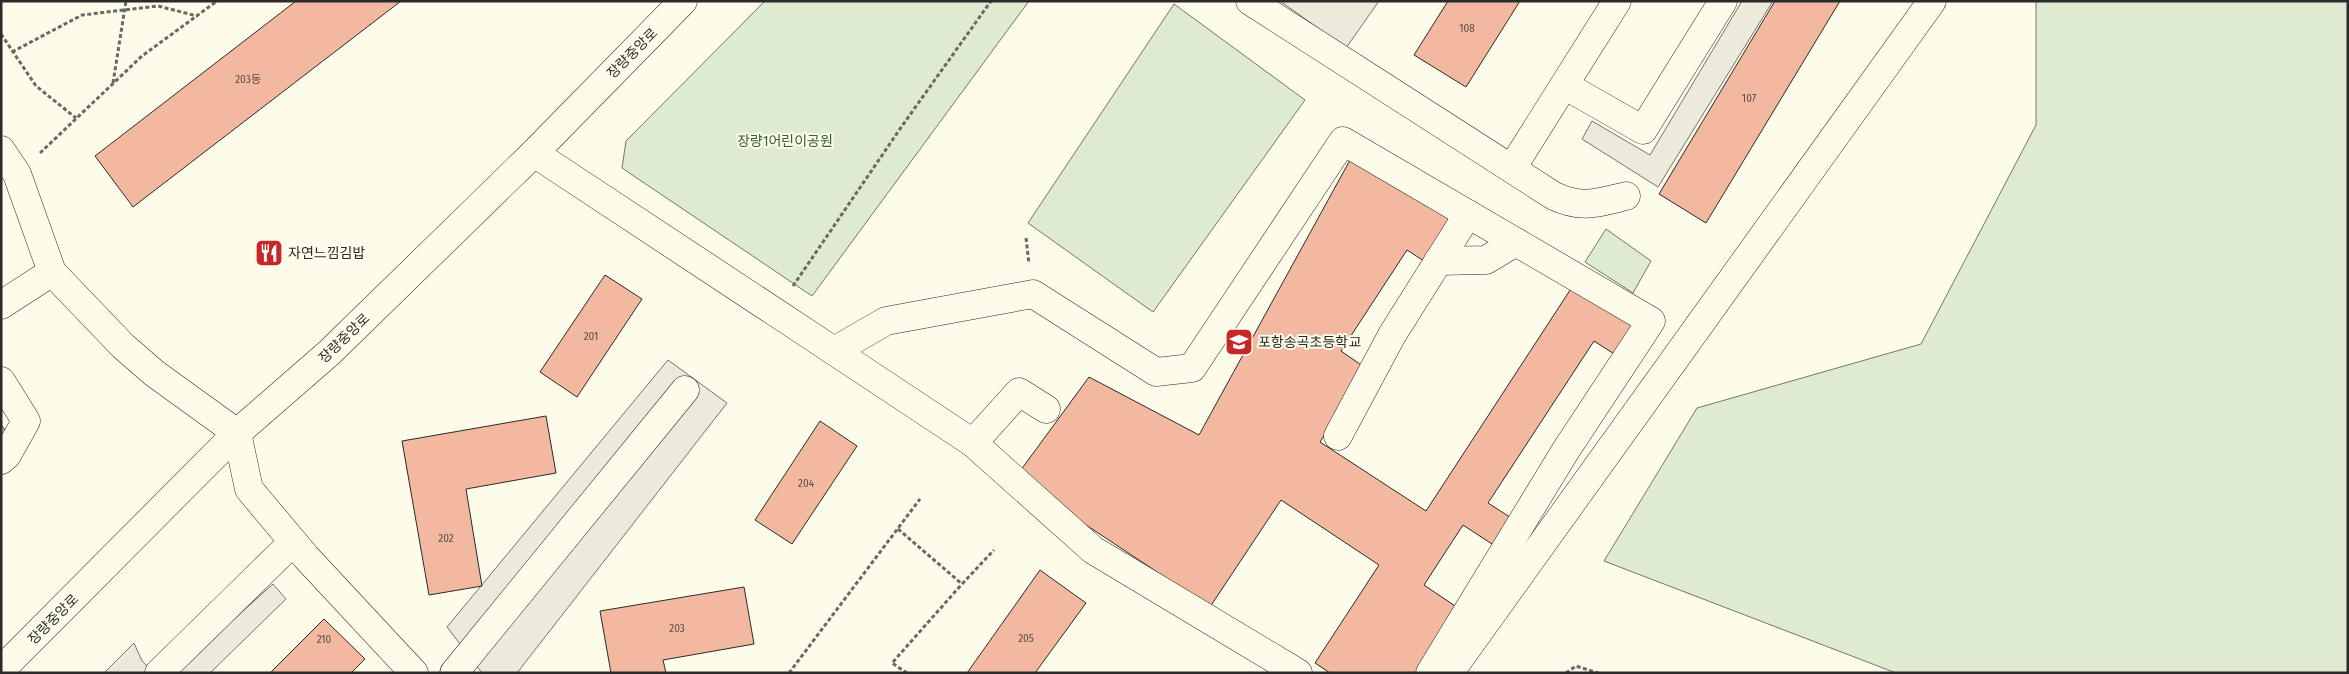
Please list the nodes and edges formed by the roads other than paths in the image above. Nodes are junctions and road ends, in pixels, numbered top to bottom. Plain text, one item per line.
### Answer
1 (683, 1) edge
2 (1617, 1) edge
3 (1723, 1) edge
4 (1932, 1) edge
5 (1258, 4) edge
6 (1566, 86) junction
7 (1, 150) edge
8 (534, 153) junction
9 (1512, 168) junction
10 (9, 180) edge
11 (1626, 196) dead end
12 (1468, 214) junction
13 (1516, 242) junction
14 (1438, 261) junction
15 (52, 272) junction
16 (1, 305) edge
17 (834, 351) junction
18 (1, 381) edge
19 (685, 390) dead end
20 (1046, 409) dead end
21 (237, 433) junction
22 (1338, 436) dead end
23 (973, 443) junction
24 (1, 460) edge
25 (293, 542) junction
26 (1, 670) edge
27 (159, 673) edge
28 (414, 673) edge
29 (454, 673) edge
30 (1298, 673) edge
31 (1430, 673) edge
32 (1449, 673) edge

1 - 8 street, 장량중앙로
2 - 6 street
3 - 6 street
4 - 32 street
5 - 9 street
6 - 9 street
7 - 10 street
8 - 17 street
8 - 21 street, 장량중앙로
9 - 11 street
10 - 15 street
12 - 13 street
12 - 14 street
12 - 17 street
13 - 14 street
13 - 31 street
14 - 22 street
15 - 16 street
15 - 21 street
17 - 23 street
18 - 24 street
19 - 29 street
20 - 23 street
21 - 25 street
21 - 26 street, 장량중앙로
23 - 30 street
25 - 27 street
25 - 28 street

